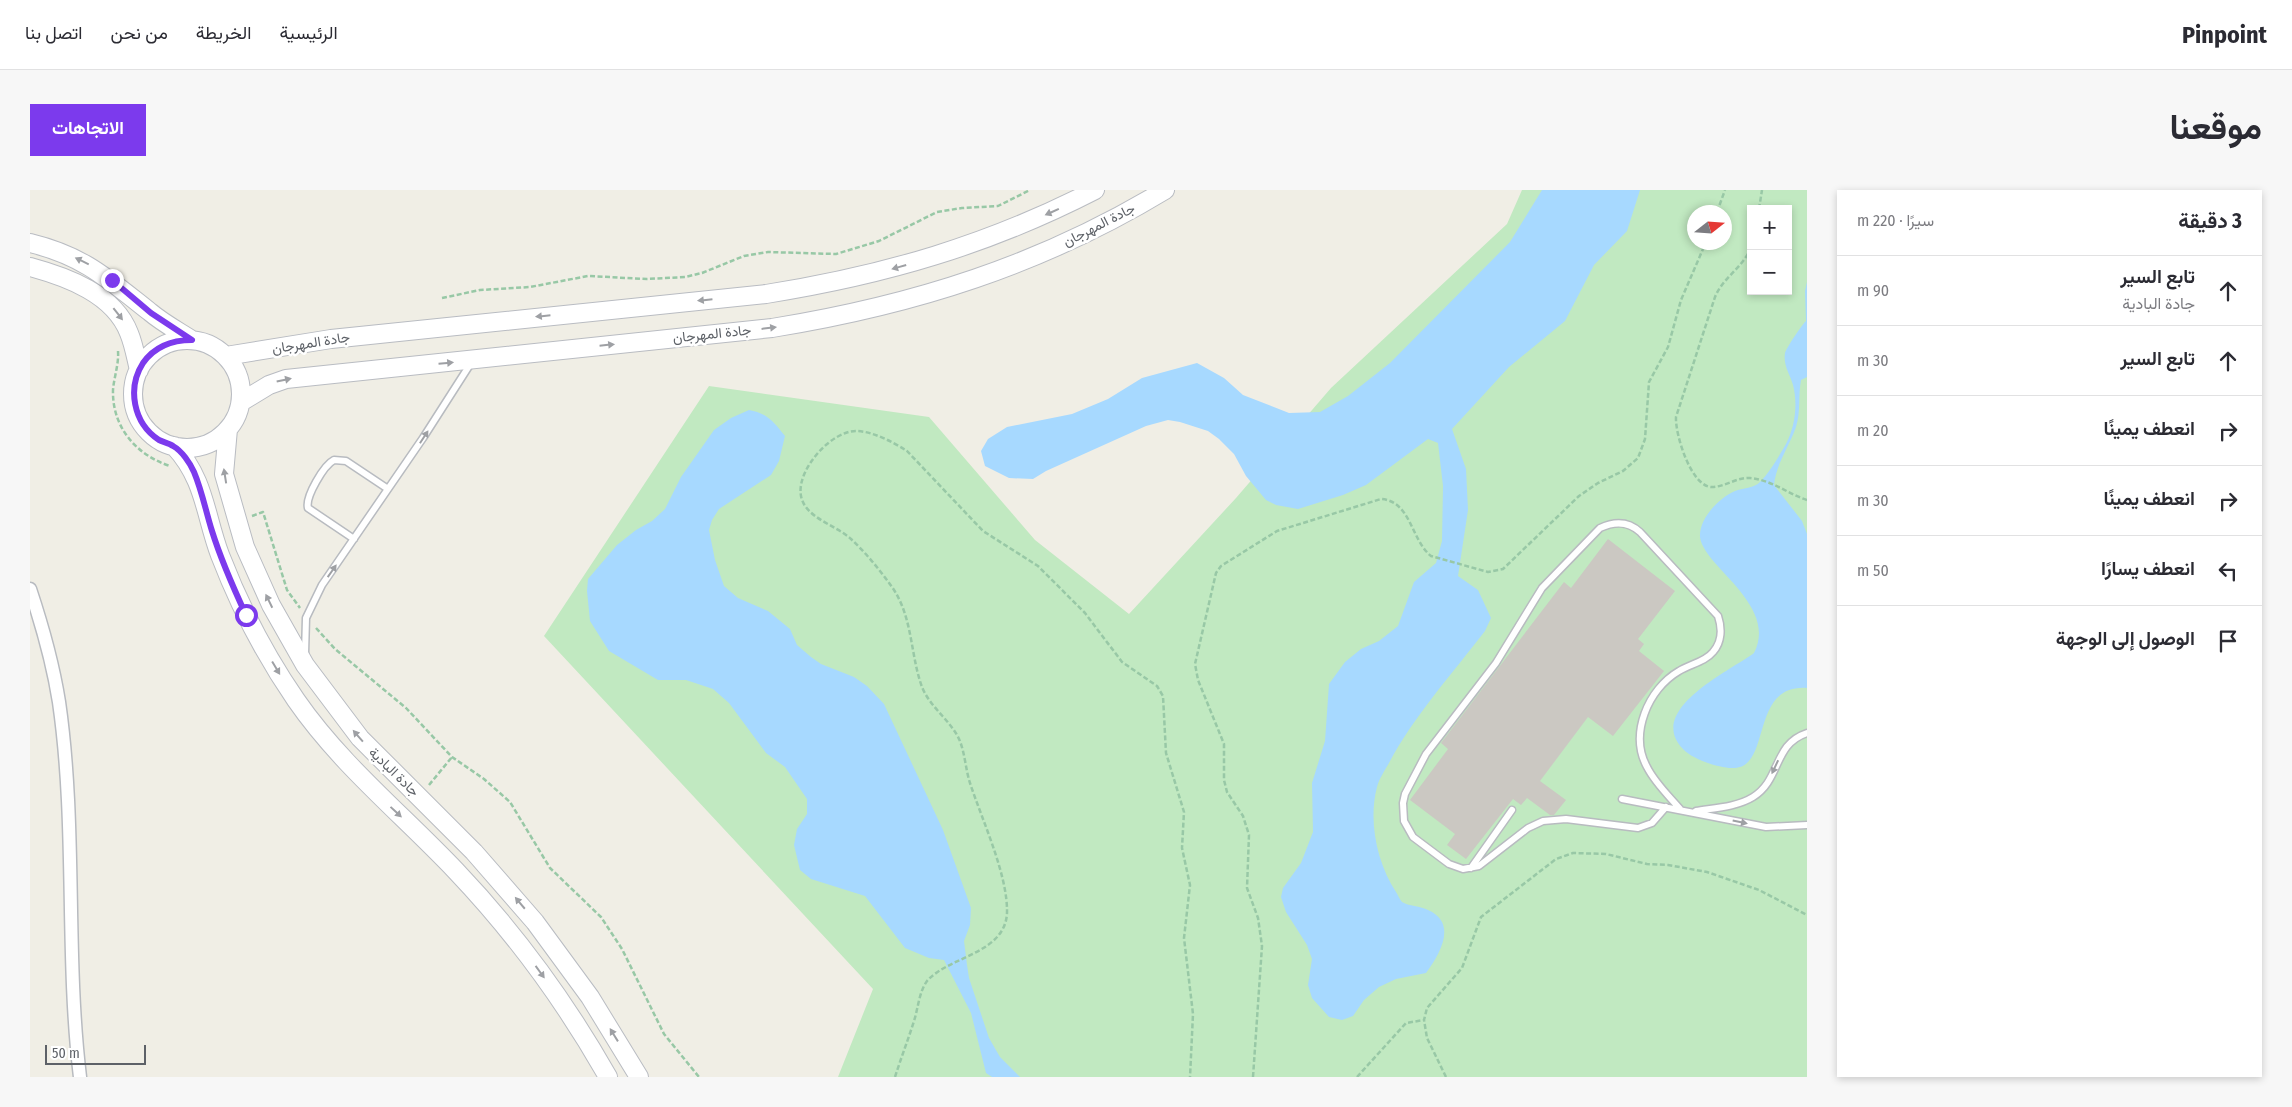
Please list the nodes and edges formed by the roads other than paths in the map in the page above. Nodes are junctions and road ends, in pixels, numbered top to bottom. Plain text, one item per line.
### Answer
1 (1095, 190) edge
2 (1164, 190) edge
3 (30, 243) edge
4 (30, 267) edge
5 (192, 340) junction
6 (226, 356) junction
7 (472, 360) junction
8 (139, 370) junction
9 (241, 402) junction
10 (228, 429) junction
11 (174, 446) junction
12 (388, 490) junction
13 (354, 539) junction
14 (30, 589) edge
15 (305, 665) junction
16 (1807, 733) edge
17 (1622, 799) dead end
18 (1666, 807) junction
19 (1512, 810) dead end
20 (1680, 810) junction
21 (1692, 812) junction
22 (1807, 825) edge
23 (1471, 868) junction
24 (80, 1077) edge
25 (608, 1077) edge
26 (639, 1077) edge

1 -> 6 street, جادة المهرجان
7 -> 2 street, جادة المهرجان
5 -> 3 street
4 -> 8 street
5 - 6 street
5 - 8 street
6 - 9 street
9 -> 7 street, جادة المهرجان
12 -> 7 lane
8 - 11 street
9 - 10 street
10 - 11 street
15 -> 10 street, جادة البادية
11 -> 25 street, جادة البادية
12 - 13 lane
12 - 13 lane
15 -> 13 lane
14 - 24 street
26 -> 15 street, جادة البادية
16 -> 21 lane
17 - 18 lane
18 - 20 lane
18 - 23 lane
19 - 23 lane
20 - 21 lane
20 - 23 lane
21 -> 22 lane

